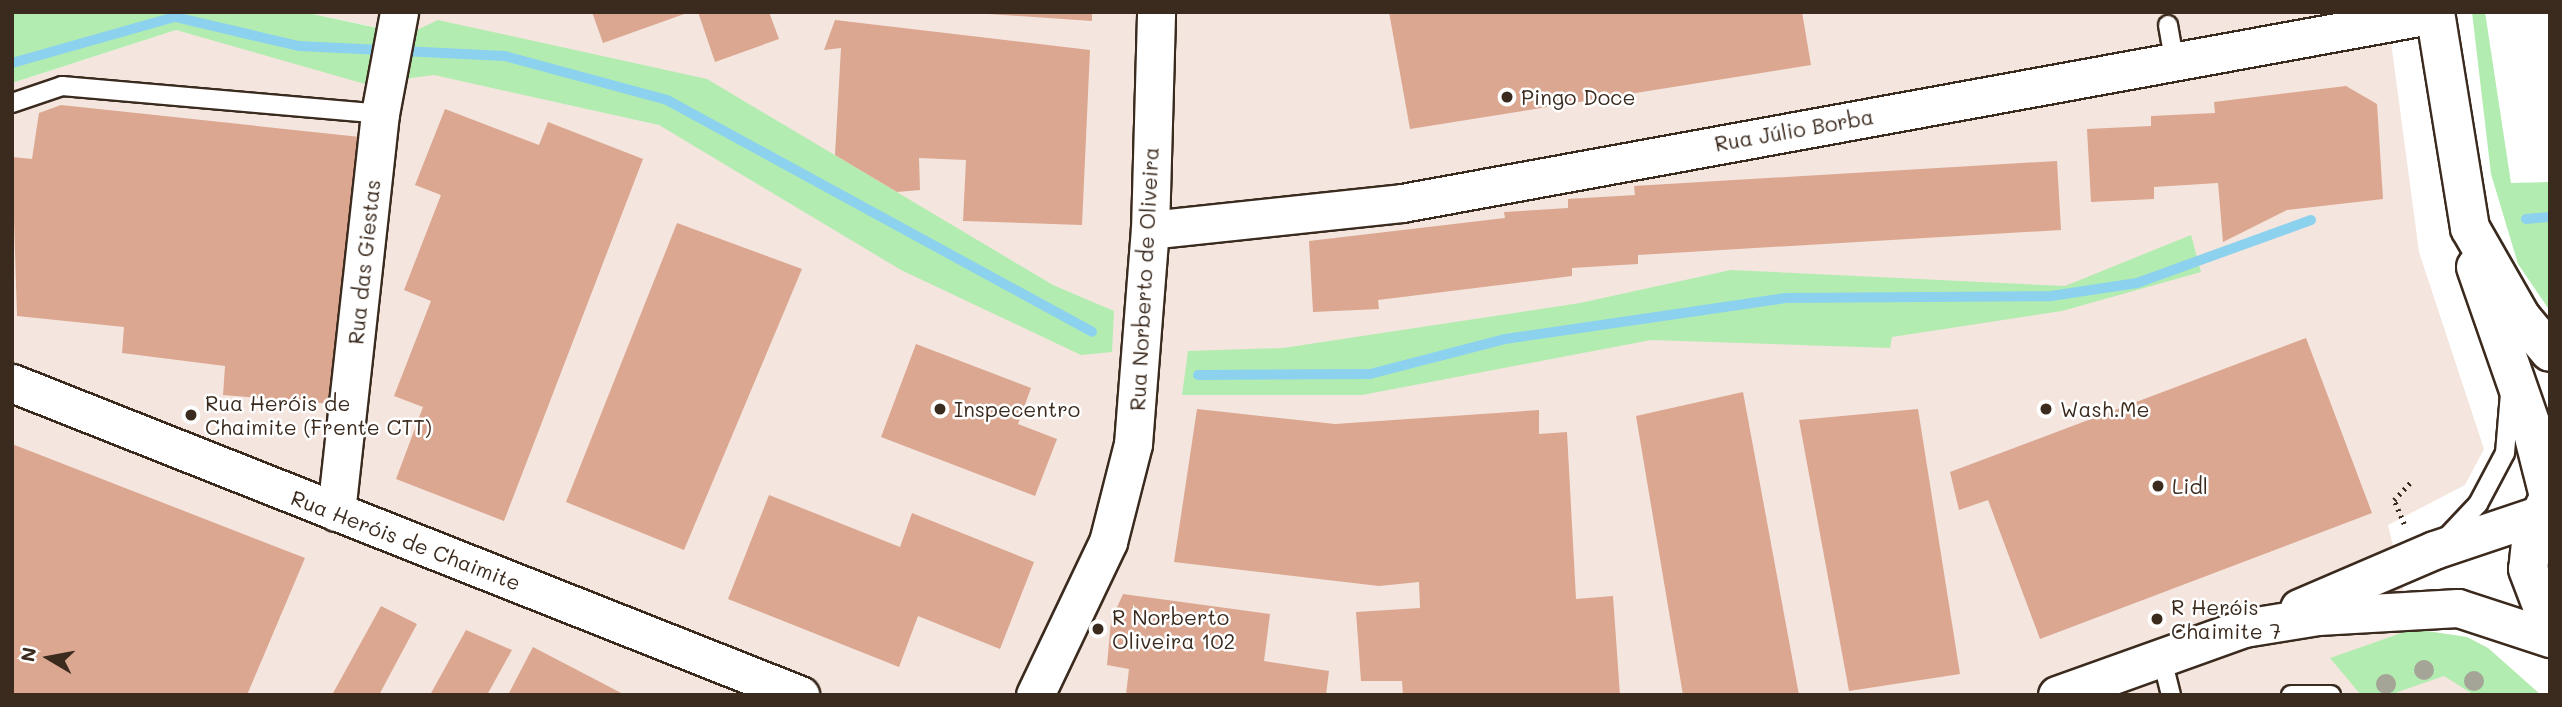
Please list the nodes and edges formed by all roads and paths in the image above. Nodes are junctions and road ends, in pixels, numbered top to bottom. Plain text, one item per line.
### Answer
1 (1156, 12) edge
2 (2435, 13) edge
3 (397, 22) edge
4 (382, 101) junction
5 (12, 103) edge
6 (2470, 228) junction
7 (1150, 230) junction
8 (2550, 352) edge
9 (2511, 379) junction
10 (12, 383) edge
11 (2412, 482) dead end
12 (2546, 502) edge
13 (336, 512) junction
14 (2420, 541) junction
15 (2263, 624) junction
16 (2550, 627) edge
17 (2550, 638) edge
18 (2161, 655) junction
19 (800, 695) edge
20 (1035, 695) edge
21 (2057, 695) edge
22 (2171, 695) edge
23 (2291, 695) edge
24 (2331, 695) edge

1 - 7 street, Rua Norberto de Oliveira
2 - 6 main road
2 - 7 street, Rua Júlio Borba
3 - 4 street, Rua das Giestas
4 - 5 lane
4 - 13 street, Rua das Giestas
6 - 8 main road
6 - 9 main road
7 - 20 street, Rua Norberto de Oliveira
9 - 12 main road
9 - 14 lane
10 - 13 street, Rua Heróis de Chaimite
11 - 14 path
12 - 14 street
12 - 16 main road
13 - 19 street, Rua Heróis de Chaimite
14 - 15 street
15 - 17 street
15 - 18 street
18 - 21 street
18 - 22 lane
23 - 24 lane

